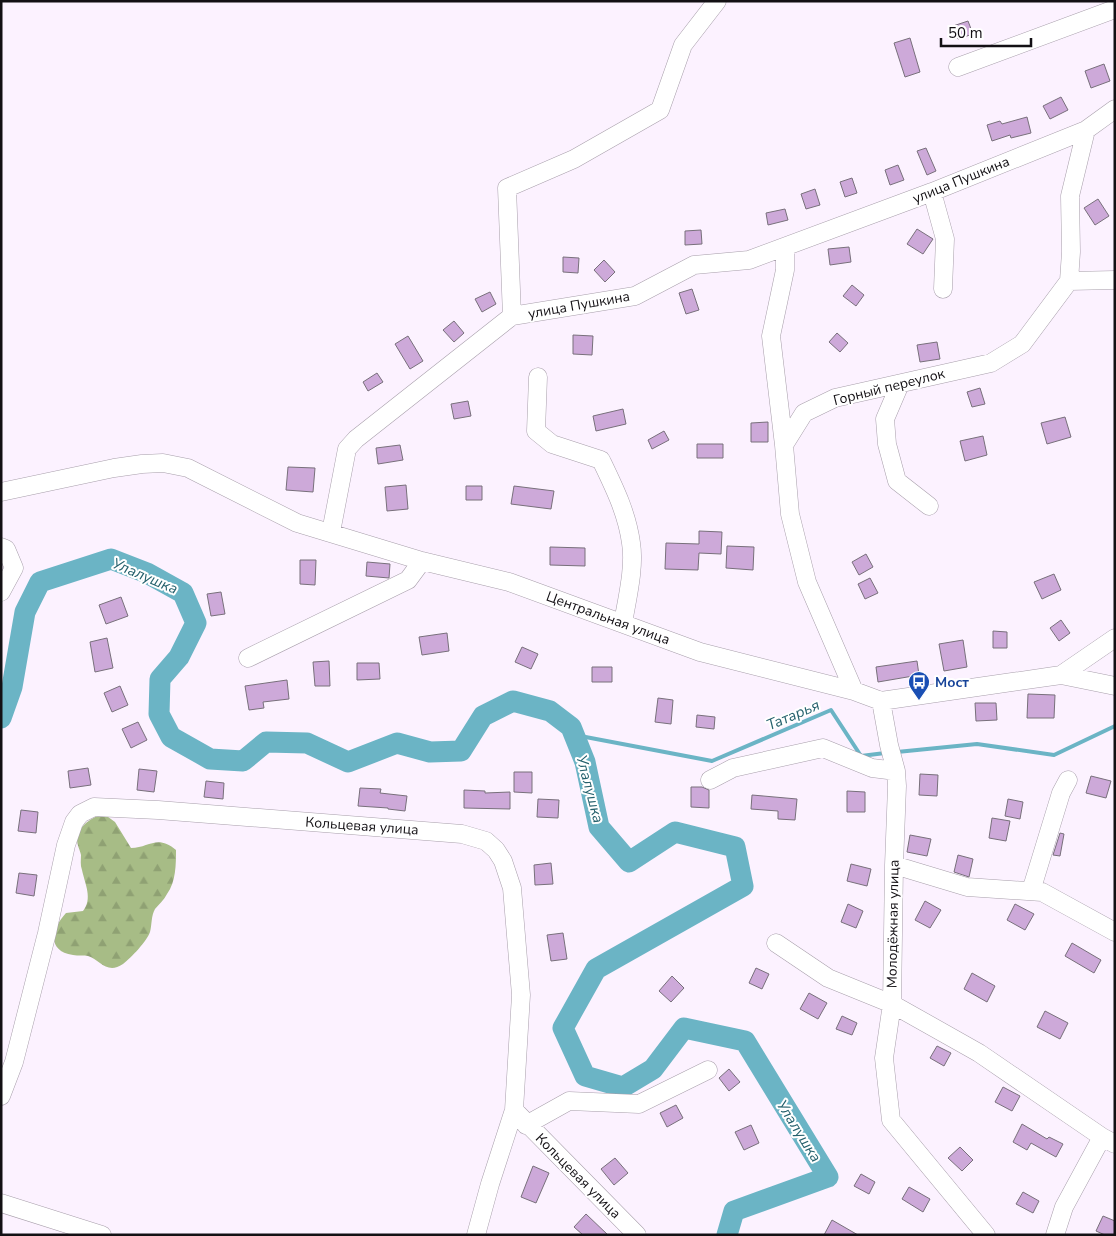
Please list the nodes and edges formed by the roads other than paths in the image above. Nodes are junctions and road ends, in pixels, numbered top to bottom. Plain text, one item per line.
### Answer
1 (717, 1) edge
2 (1115, 9) edge
3 (958, 67) dead end
4 (1115, 108) edge
5 (1086, 130) junction
6 (932, 192) junction
7 (784, 247) junction
8 (1115, 280) edge
9 (1069, 281) junction
10 (943, 289) dead end
11 (512, 316) junction
12 (538, 377) dead end
13 (900, 384) junction
14 (784, 445) junction
15 (1, 492) edge
16 (929, 506) dead end
17 (331, 532) junction
18 (1, 547) edge
19 (422, 561) junction
20 (1, 592) edge
21 (622, 623) junction
22 (1115, 638) edge
23 (248, 658) dead end
24 (1062, 675) junction
25 (1115, 686) edge
26 (854, 691) junction
27 (881, 701) junction
28 (895, 767) junction
29 (710, 780) dead end
30 (1068, 780) dead end
31 (894, 865) junction
32 (1031, 891) junction
33 (1115, 932) edge
34 (776, 943) dead end
35 (892, 1004) junction
36 (8, 1060) edge
37 (708, 1070) dead end
38 (1, 1096) edge
39 (514, 1110) junction
40 (526, 1125) junction
41 (1108, 1141) edge
42 (1, 1203) edge
43 (102, 1235) edge
44 (476, 1235) edge
45 (637, 1235) edge
46 (986, 1235) edge
47 (1055, 1235) edge

1 - 11 street
2 - 3 street
4 - 5 street, улица Пушкина
5 - 6 street, улица Пушкина
5 - 9 street
6 - 7 street, улица Пушкина
6 - 10 street
7 - 11 street, улица Пушкина
7 - 14 street
8 - 9 street
9 - 13 street, Горный переулок
11 - 17 street, улица Пушкина
12 - 21 street
13 - 14 street, Горный переулок
13 - 16 street
14 - 26 street
15 - 17 street, Центральная улица
17 - 19 street, Центральная улица
18 - 20 street
19 - 21 street, Центральная улица
19 - 23 street
21 - 26 street, Центральная улица
22 - 24 street
24 - 25 street, Центральная улица
24 - 27 street, Центральная улица
26 - 27 street, Центральная улица
27 - 28 street, Молодёжная улица
28 - 29 street
28 - 31 street, Молодёжная улица
30 - 32 street
31 - 32 street
31 - 35 street, Молодёжная улица
32 - 33 street
34 - 35 street
35 - 41 street, Молодёжная улица
35 - 46 street
36 - 38 street, Кольцевая улица
36 - 39 street, Кольцевая улица
37 - 40 street
39 - 40 street, Кольцевая улица
39 - 44 street
40 - 45 street, Кольцевая улица
41 - 47 street
42 - 43 street

